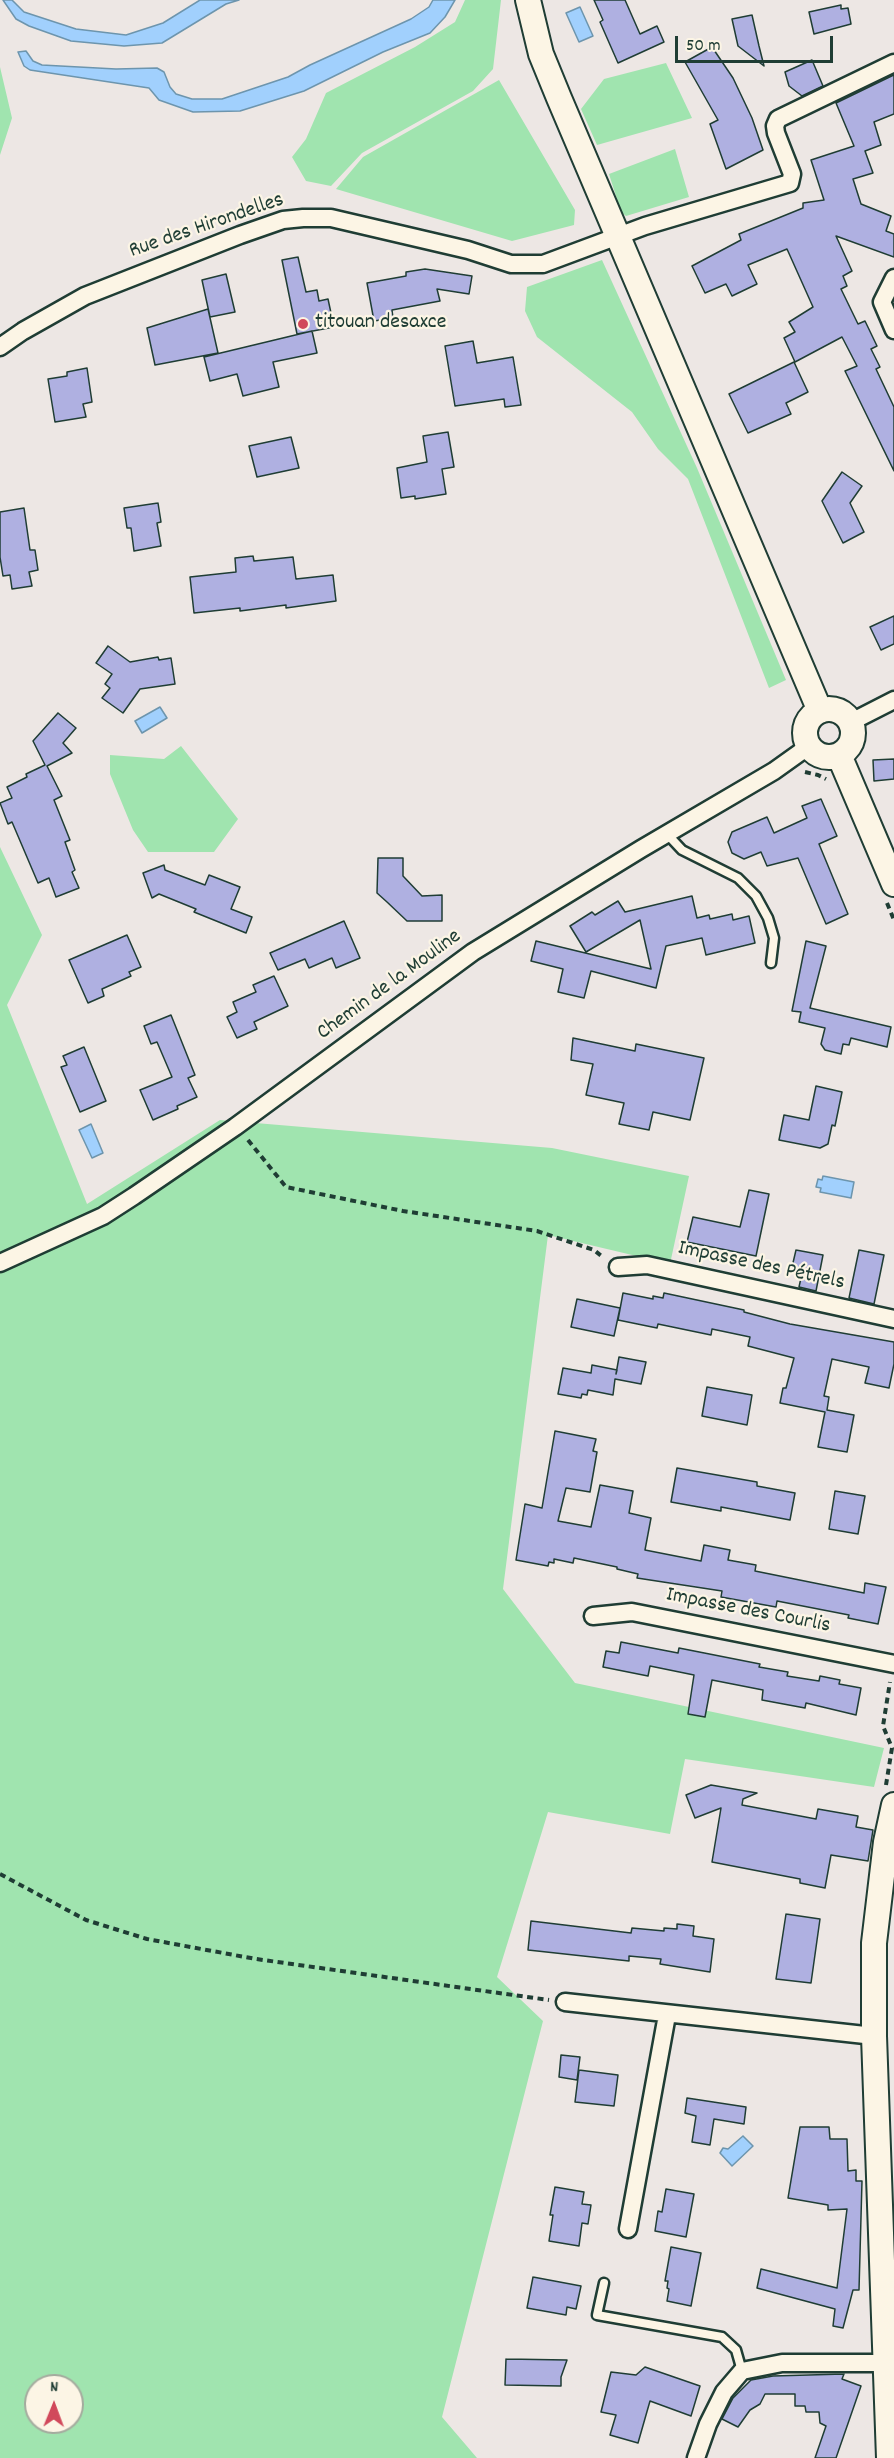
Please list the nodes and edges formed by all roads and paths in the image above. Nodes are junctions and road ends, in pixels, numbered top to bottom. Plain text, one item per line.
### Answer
1 (528, 0) edge
2 (894, 63) edge
3 (617, 238) junction
4 (894, 278) edge
5 (894, 330) edge
6 (0, 347) edge
7 (894, 700) edge
8 (820, 711) junction
9 (851, 722) junction
10 (809, 746) junction
11 (839, 755) junction
12 (667, 834) junction
13 (894, 884) edge
14 (771, 963) dead end
15 (235, 1127) junction
16 (0, 1263) edge
17 (618, 1267) joint
18 (894, 1319) edge
19 (593, 1616) dead end
20 (894, 1664) edge
21 (890, 1798) edge
22 (0, 1874) edge
23 (564, 2002) joint
24 (667, 2015) junction
25 (874, 2036) junction
26 (627, 2229) dead end
27 (604, 2283) dead end
28 (889, 2325) edge
29 (884, 2363) junction
30 (742, 2371) junction
31 (696, 2458) edge
32 (889, 2458) edge

1 - 3 main road
2 - 3 street, Rue des Hirondelles
3 - 6 street, Rue des Hirondelles
3 - 8 main road
4 - 5 street
7 - 9 street
8 - 9 main road
8 - 10 main road
9 - 11 main road
10 - 11 main road
10 - 12 street, Chemin de la Mouline
11 - 13 main road
12 - 14 lane
12 - 15 street, Chemin de la Mouline
15 - 16 street, Chemin de la Mouline
15 - 17 path
17 - 18 street, Impasse des Pétrels
19 - 20 street, Impasse des Courlis
20 - 21 path
21 - 25 main road
22 - 23 path
23 - 24 street
24 - 25 street
24 - 26 street
25 - 28 main road
27 - 30 lane
28 - 29 main road
29 - 30 street
29 - 32 main road
30 - 31 street

